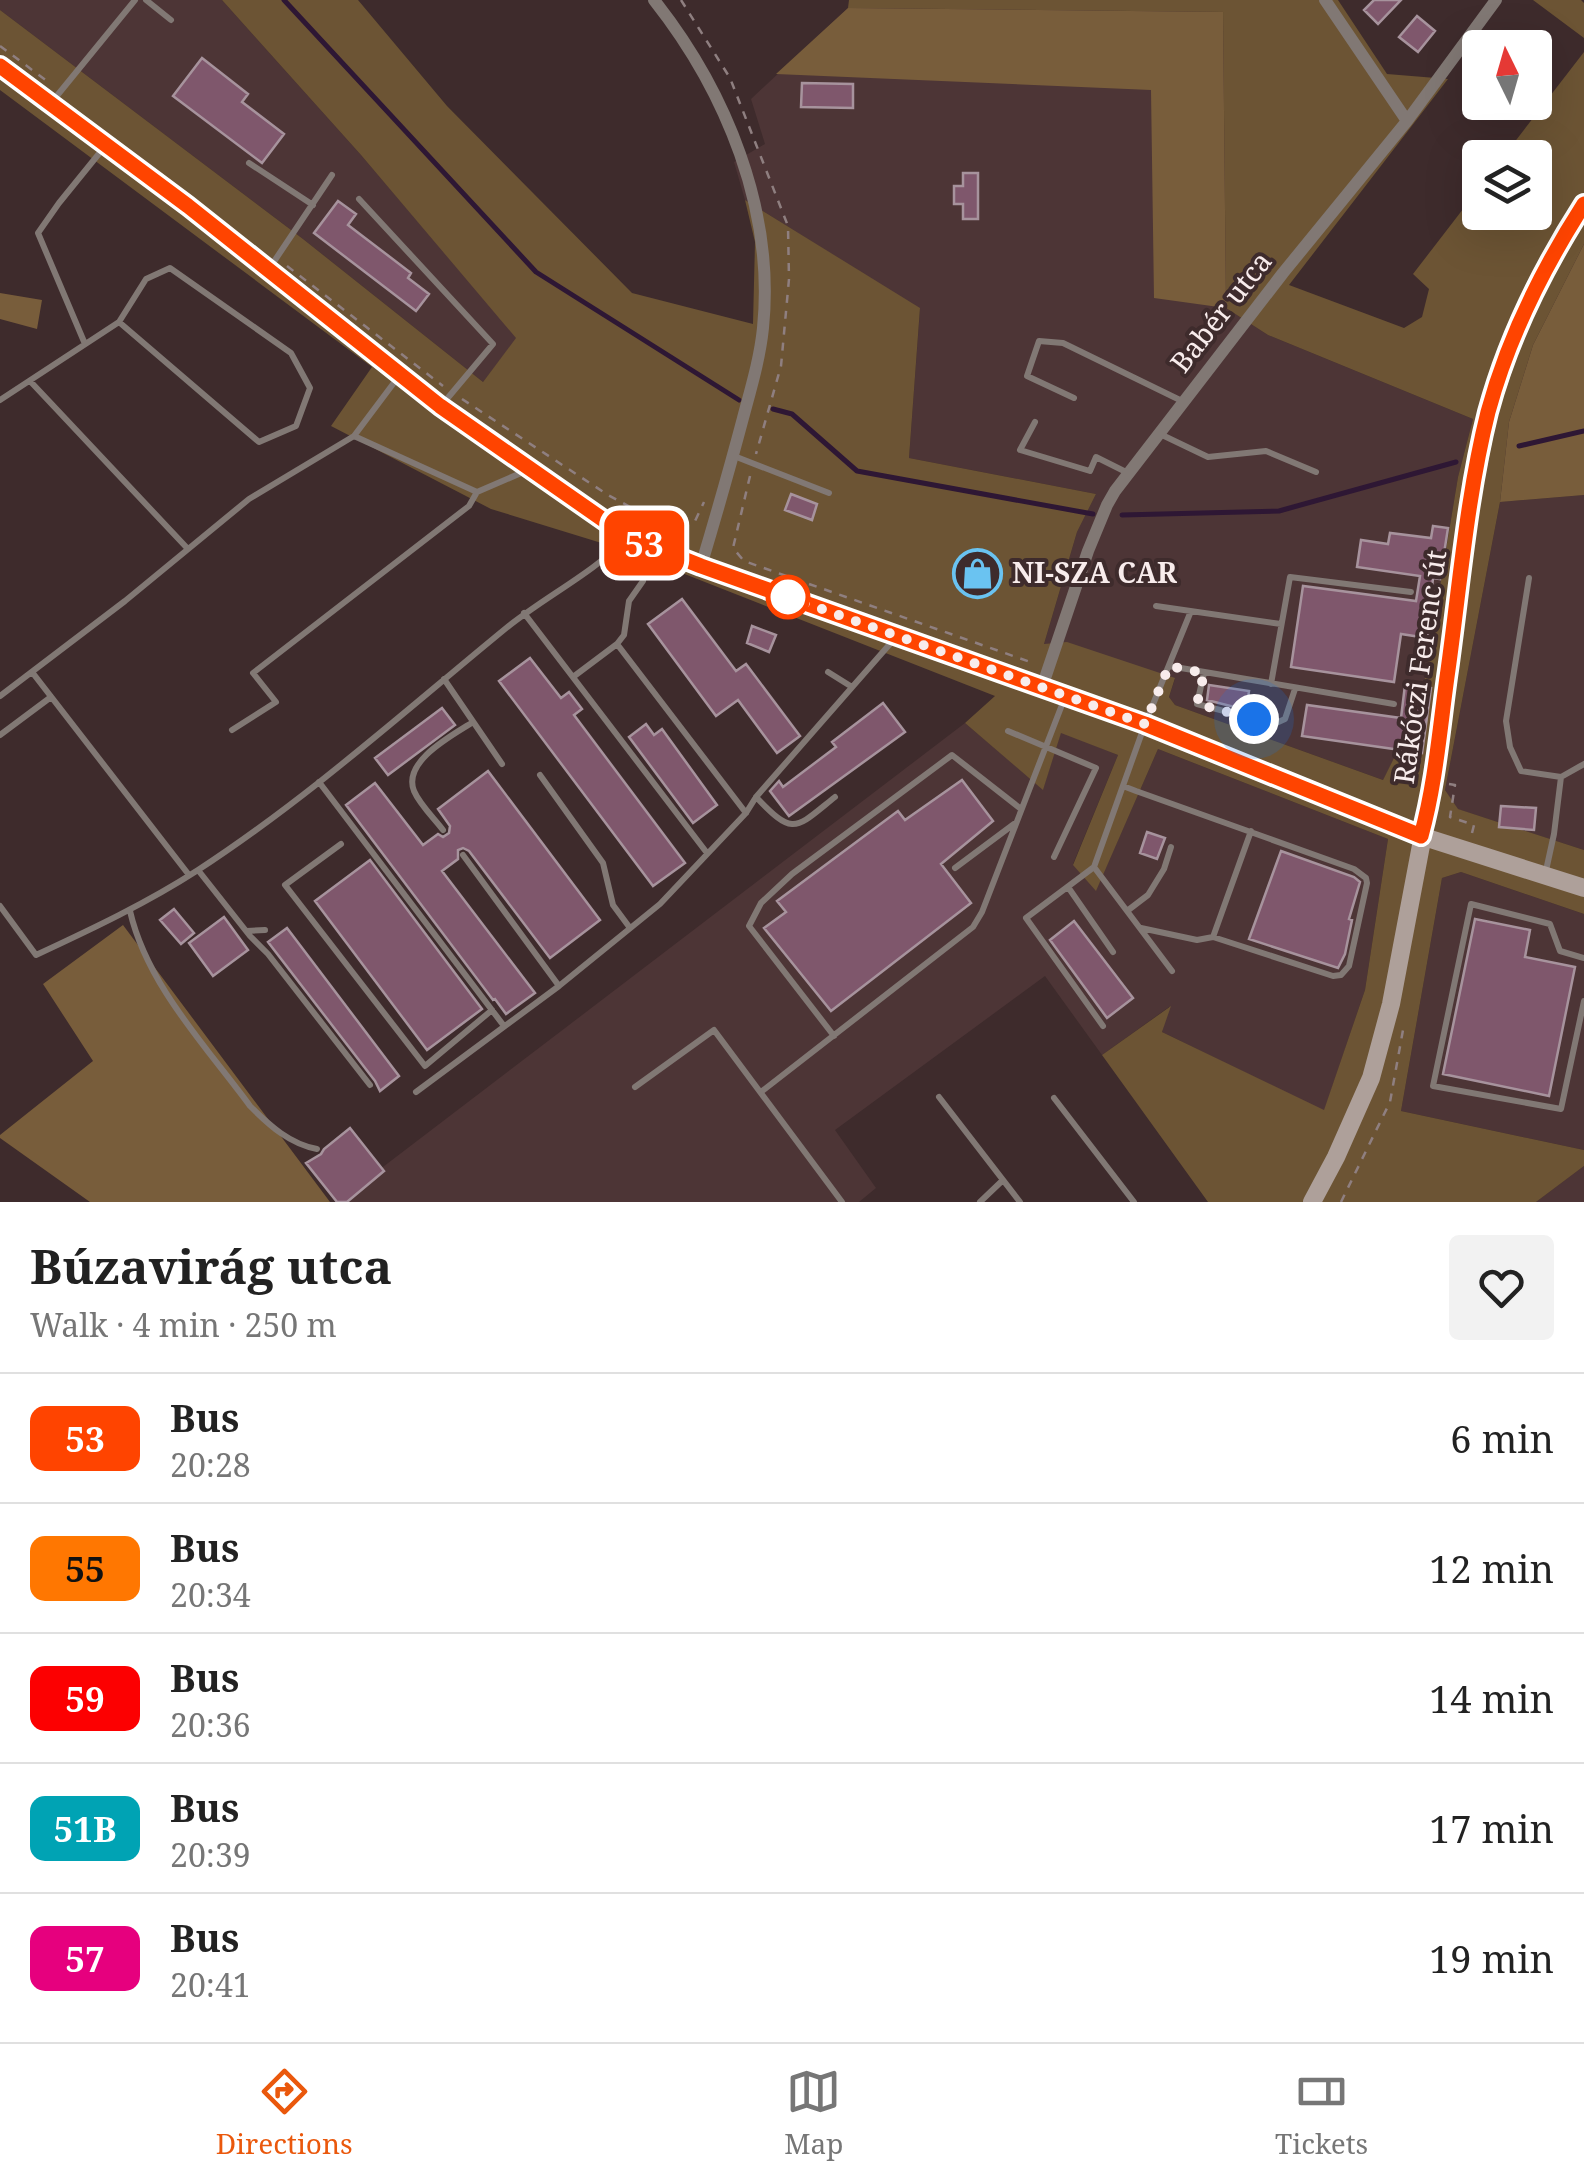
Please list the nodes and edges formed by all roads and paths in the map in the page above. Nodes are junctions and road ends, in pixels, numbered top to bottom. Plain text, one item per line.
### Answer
1 (134, 0) edge
2 (146, 0) edge
3 (654, 0) edge
4 (1326, 0) edge
5 (1496, 0) edge
6 (172, 20) dead end
7 (0, 46) edge
8 (0, 66) edge
9 (56, 98) junction
10 (1407, 120) junction
11 (107, 144) junction
12 (249, 164) dead end
13 (332, 175) dead end
14 (359, 198) dead end
15 (1584, 204) edge
16 (312, 206) junction
17 (273, 264) junction
18 (789, 279) dead end
19 (119, 322) junction
20 (85, 344) junction
21 (400, 375) junction
22 (30, 380) junction
23 (453, 393) junction
24 (1074, 398) dead end
25 (0, 400) edge
26 (1183, 401) junction
27 (440, 406) junction
28 (1035, 422) dead end
29 (1158, 434) junction
30 (354, 436) junction
31 (733, 456) junction
32 (754, 464) junction
33 (529, 469) junction
34 (1316, 472) dead end
35 (1129, 474) junction
36 (477, 492) junction
37 (828, 492) dead end
38 (705, 502) dead end
39 (628, 537) junction
40 (188, 549) junction
41 (701, 566) junction
42 (1529, 578) dead end
43 (643, 581) dead end
44 (1411, 592) dead end
45 (1156, 606) dead end
46 (1190, 611) junction
47 (524, 613) junction
48 (1280, 624) junction
49 (898, 635) junction
50 (617, 644) junction
51 (1169, 666) junction
52 (1048, 669) junction
53 (32, 672) junction
54 (828, 672) dead end
55 (1204, 673) junction
56 (573, 677) junction
57 (444, 679) junction
58 (1271, 684) junction
59 (852, 686) junction
60 (1042, 687) junction
61 (1295, 688) junction
62 (0, 696) edge
63 (1066, 696) junction
64 (51, 697) junction
65 (1394, 704) dead end
66 (473, 722) junction
67 (1145, 724) junction
68 (232, 730) dead end
69 (1008, 731) dead end
70 (0, 734) edge
71 (1045, 748) junction
72 (502, 764) dead end
73 (1584, 764) edge
74 (540, 775) dead end
75 (1561, 777) junction
76 (320, 782) junction
77 (1123, 786) junction
78 (756, 797) junction
79 (836, 797) dead end
80 (1021, 809) junction
81 (746, 812) junction
82 (1016, 822) junction
83 (443, 830) dead end
84 (1251, 830) junction
85 (1421, 836) junction
86 (341, 844) dead end
87 (1171, 847) dead end
88 (707, 854) junction
89 (463, 856) dead end
90 (1054, 857) dead end
91 (1094, 867) junction
92 (955, 868) dead end
93 (198, 870) junction
94 (189, 875) junction
95 (1545, 876) junction
96 (1068, 887) junction
97 (1584, 888) edge
98 (0, 906) edge
99 (130, 911) junction
100 (1127, 911) junction
101 (630, 928) junction
102 (1140, 928) junction
103 (265, 930) dead end
104 (246, 931) junction
105 (1212, 938) junction
106 (1113, 952) dead end
107 (1584, 958) edge
108 (1172, 971) dead end
109 (559, 986) junction
110 (1584, 1001) edge
111 (492, 1010) junction
112 (504, 1026) junction
113 (1103, 1026) dead end
114 (834, 1036) junction
115 (370, 1085) dead end
116 (635, 1087) dead end
117 (416, 1092) dead end
118 (761, 1092) junction
119 (939, 1097) dead end
120 (1054, 1098) dead end
121 (318, 1149) dead end
122 (1002, 1180) junction
123 (842, 1202) edge
124 (980, 1202) edge
125 (1020, 1202) edge
126 (1134, 1202) edge
127 (1312, 1202) edge

1 - 9 lane
2 - 6 lane
3 - 31 street
4 - 10 street
5 - 10 street, Babér utca
7 - 9 path
8 - 9 street
9 - 11 street
10 - 26 street, Babér utca
11 - 17 street
11 - 20 lane
12 - 16 lane
13 - 16 lane
14 - 23 lane
15 - 85 main road, Rákóczi Ferenc út
16 - 17 lane
17 - 21 street
17 - 23 path
18 - 32 path
19 - 19 lane
19 - 20 lane
20 - 22 lane
21 - 27 street
21 - 30 lane
22 - 25 lane
22 - 40 lane
23 - 27 lane
23 - 38 path
24 - 26 lane
26 - 29 street, Babér utca
27 - 33 street
28 - 35 lane
29 - 34 lane
29 - 35 street, Babér utca
30 - 36 lane
30 - 40 lane
31 - 32 lane
31 - 41 street
32 - 37 lane
32 - 52 path
33 - 36 lane
33 - 39 street
35 - 52 street, Babér utca
36 - 68 lane
39 - 41 street
39 - 47 lane
40 - 53 lane
41 - 49 street
42 - 75 lane
43 - 50 lane
44 - 48 lane
45 - 46 lane
46 - 48 lane
46 - 51 lane
47 - 56 lane
47 - 57 lane
48 - 58 lane
49 - 59 lane
49 - 60 street
50 - 56 lane
50 - 81 lane
51 - 55 lane
51 - 67 lane
52 - 60 street, Babér utca
53 - 62 lane
53 - 64 lane
54 - 59 lane
55 - 58 lane
55 - 61 lane
56 - 88 lane
57 - 66 lane
57 - 76 lane
58 - 61 lane
59 - 78 lane
60 - 63 street
61 - 65 lane
63 - 67 street
63 - 71 lane
64 - 70 lane
64 - 94 lane
66 - 72 lane
66 - 83 lane
67 - 77 lane
67 - 85 street
69 - 71 lane
71 - 80 lane
71 - 90 lane
73 - 75 lane
74 - 101 lane
75 - 95 lane
76 - 93 lane
76 - 111 lane
77 - 84 lane
77 - 91 lane
78 - 79 lane
78 - 81 lane
80 - 82 lane
80 - 114 lane
81 - 88 lane
82 - 92 lane
82 - 114 lane
84 - 105 lane
84 - 105 lane
85 - 95 main road
85 - 127 main road, Rákóczi Ferenc út
86 - 111 lane
87 - 100 lane
88 - 101 lane
89 - 109 lane
91 - 96 lane
91 - 100 lane
93 - 94 lane
93 - 104 lane
94 - 99 lane
95 - 97 main road
96 - 106 lane
96 - 113 lane
98 - 99 lane
99 - 121 lane
100 - 102 lane
101 - 109 lane
102 - 105 lane
102 - 108 lane
103 - 104 lane
104 - 115 lane
107 - 110 lane
109 - 112 lane
111 - 112 lane
112 - 117 lane
114 - 118 lane
116 - 118 lane
118 - 123 lane
119 - 122 lane
120 - 126 lane
122 - 124 lane
122 - 125 lane

